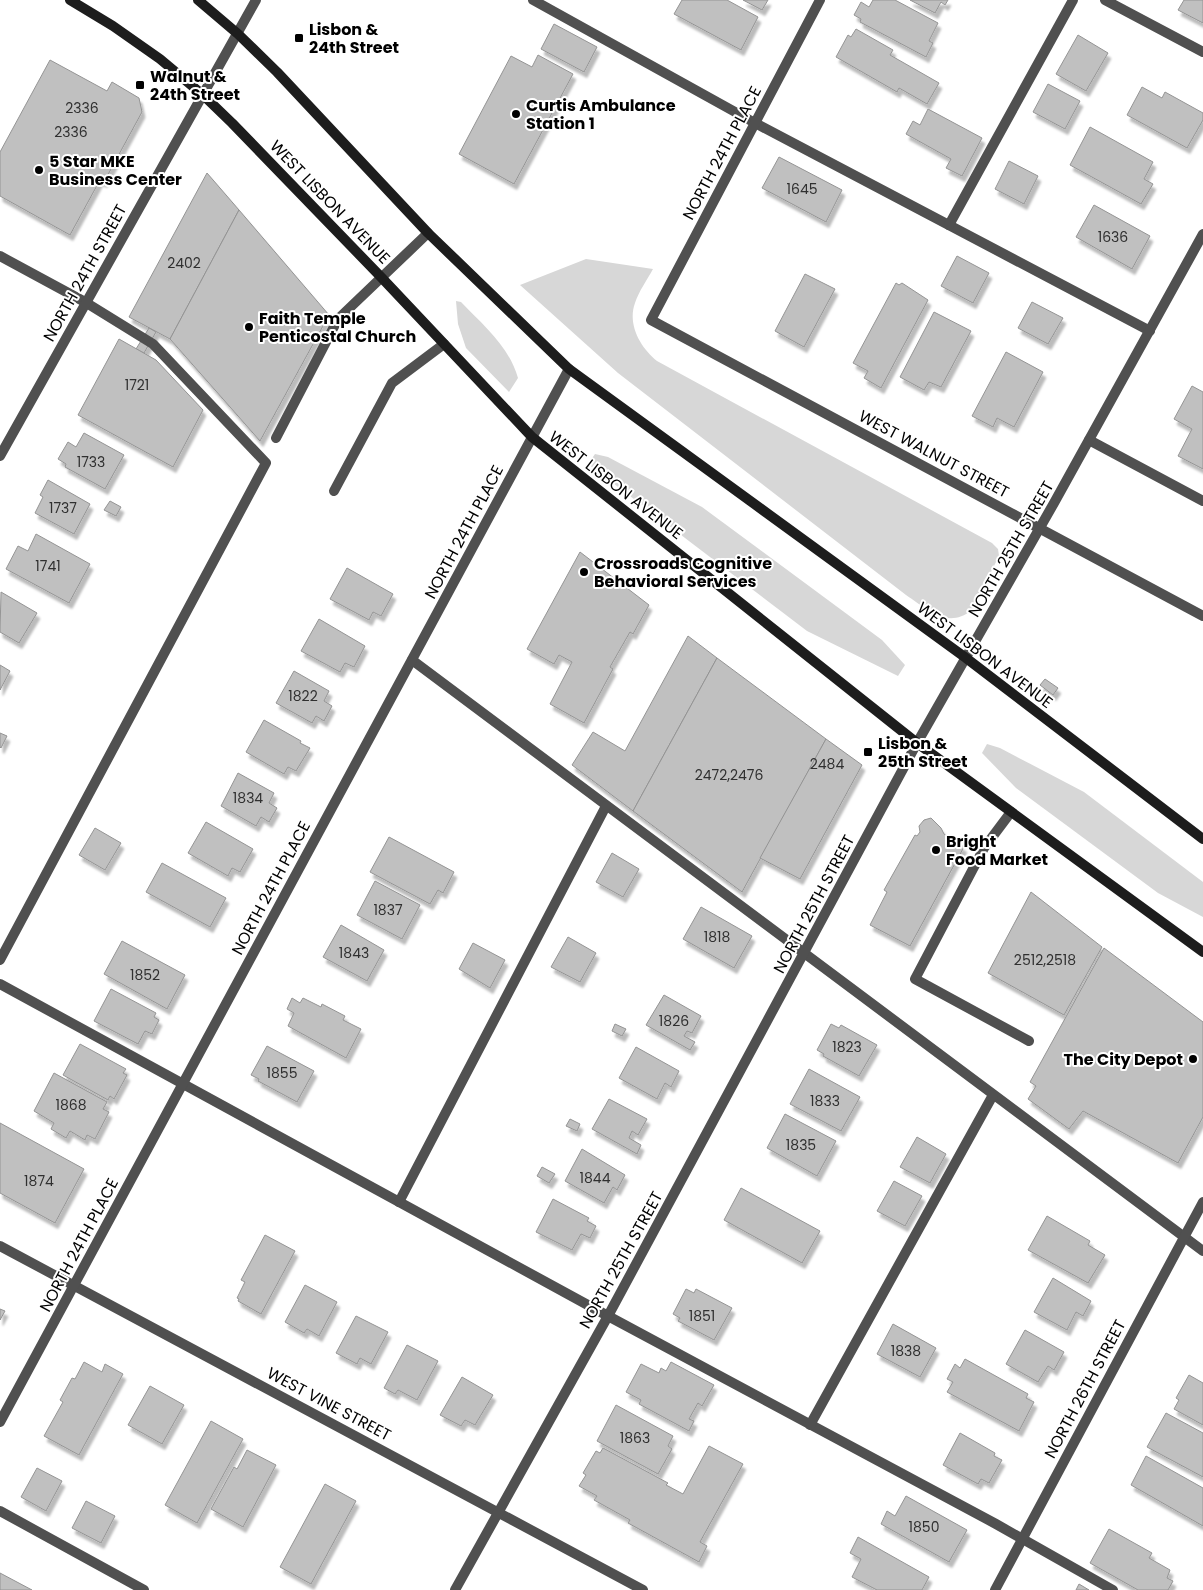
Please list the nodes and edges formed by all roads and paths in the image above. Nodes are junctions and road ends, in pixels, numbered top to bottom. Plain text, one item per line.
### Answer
1 (70, 0) edge
2 (198, 0) edge
3 (256, 0) edge
4 (533, 0) edge
5 (820, 0) edge
6 (1073, 0) edge
7 (1105, 0) edge
8 (238, 34) junction
9 (1203, 52) edge
10 (203, 95) junction
11 (755, 123) junction
12 (949, 225) junction
13 (428, 233) junction
14 (1203, 234) edge
15 (0, 256) edge
16 (382, 277) junction
17 (85, 302) junction
18 (651, 320) joint
19 (1150, 331) junction
20 (444, 344) junction
21 (569, 369) junction
22 (532, 437) junction
23 (276, 438) dead end
24 (1089, 440) junction
25 (0, 456) edge
26 (334, 491) dead end
27 (1203, 501) edge
28 (1040, 528) junction
29 (1203, 616) edge
30 (966, 658) junction
31 (412, 660) junction
32 (917, 743) junction
33 (606, 806) junction
34 (1011, 812) junction
35 (1203, 838) edge
36 (1203, 952) edge
37 (804, 954) junction
38 (0, 960) edge
39 (0, 984) edge
40 (1029, 1041) dead end
41 (183, 1083) junction
42 (993, 1095) junction
43 (399, 1202) junction
44 (1203, 1202) edge
45 (1184, 1237) junction
46 (0, 1246) edge
47 (1203, 1251) edge
48 (75, 1286) junction
49 (608, 1316) junction
50 (0, 1422) edge
51 (810, 1425) junction
52 (0, 1511) edge
53 (499, 1511) junction
54 (1022, 1538) junction
55 (144, 1590) edge
56 (456, 1590) edge
57 (643, 1590) edge
58 (994, 1590) edge
59 (1112, 1590) edge

1 - 10 main road
2 - 8 main road
3 - 8 street, NORTH 24TH STREET
4 - 11 street
5 - 11 street, NORTH 24TH PLACE
6 - 12 street
7 - 9 street
8 - 10 street, NORTH 24TH STREET
8 - 13 main road, WEST LISBON AVENUE
10 - 16 main road, WEST LISBON AVENUE
10 - 17 street, NORTH 24TH STREET
11 - 12 street
11 - 18 street, NORTH 24TH PLACE
12 - 19 street
13 - 16 street
13 - 21 main road, WEST LISBON AVENUE
14 - 19 street, NORTH 25TH STREET
15 - 17 street
16 - 20 main road, WEST LISBON AVENUE
16 - 23 street
17 - 25 street, NORTH 24TH STREET
17 - 38 street
18 - 28 street, WEST WALNUT STREET
19 - 24 street, NORTH 25TH STREET
20 - 22 main road, WEST LISBON AVENUE
20 - 26 street
21 - 22 street, NORTH 24TH PLACE
21 - 30 main road, WEST LISBON AVENUE
22 - 31 street, NORTH 24TH PLACE
22 - 32 main road, WEST LISBON AVENUE
24 - 27 street
24 - 28 street, NORTH 25TH STREET
28 - 29 street, WEST WALNUT STREET
28 - 30 street, NORTH 25TH STREET
30 - 32 street, NORTH 25TH STREET
30 - 35 main road, WEST LISBON AVENUE
31 - 33 street
31 - 41 street, NORTH 24TH PLACE
32 - 34 main road, WEST LISBON AVENUE
32 - 37 street, NORTH 25TH STREET
33 - 37 street
33 - 43 street
34 - 36 main road, WEST LISBON AVENUE
34 - 40 street
37 - 42 street
37 - 49 street, NORTH 25TH STREET
39 - 41 street
41 - 43 street
41 - 48 street, NORTH 24TH PLACE
42 - 45 street
42 - 51 street
43 - 49 street
44 - 45 street, NORTH 26TH STREET
45 - 47 street
45 - 54 street, NORTH 26TH STREET
46 - 48 street, WEST VINE STREET
48 - 50 street, NORTH 24TH PLACE
48 - 53 street, WEST VINE STREET
49 - 51 street
49 - 53 street, NORTH 25TH STREET
51 - 54 street
52 - 55 street
53 - 56 street, NORTH 25TH STREET
53 - 57 street, WEST VINE STREET
54 - 58 street, NORTH 26TH STREET
54 - 59 street

